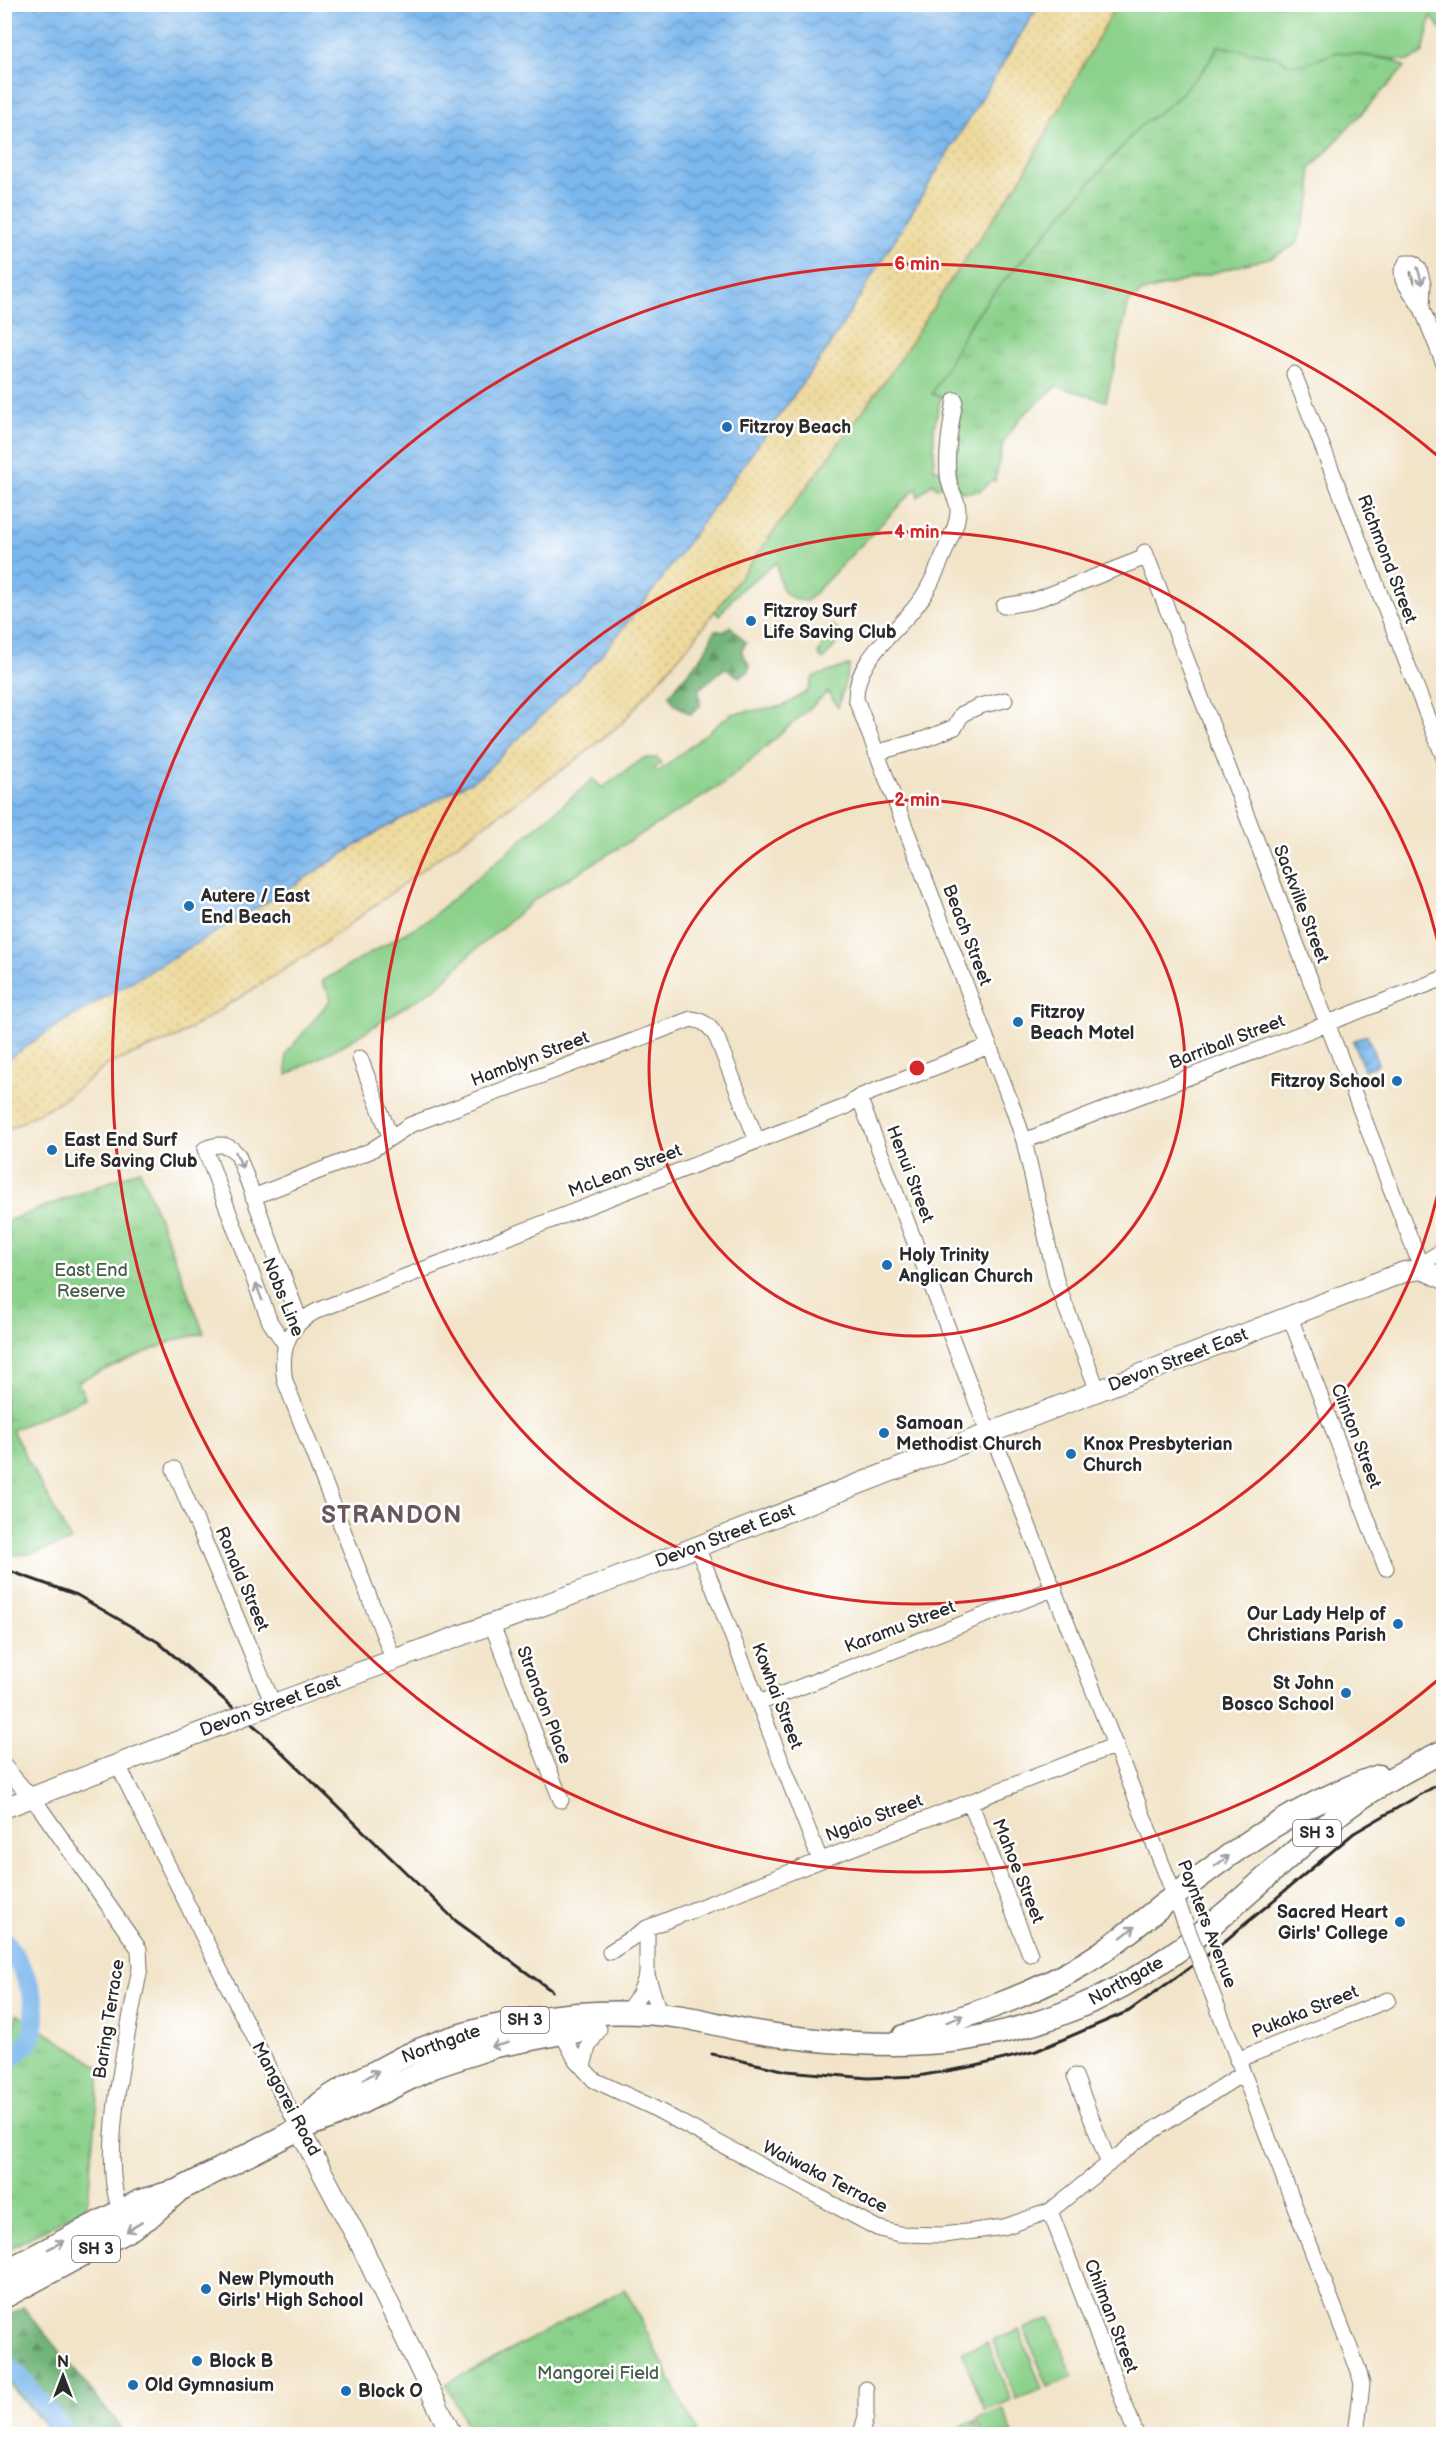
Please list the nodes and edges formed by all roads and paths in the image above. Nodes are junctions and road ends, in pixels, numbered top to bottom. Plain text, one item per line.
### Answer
1 (1422, 309) dead end
2 (1443, 364) edge
3 (1294, 374) dead end
4 (955, 400) dead end
5 (1004, 606) dead end
6 (1005, 700) dead end
7 (876, 753) junction
8 (1443, 759) edge
9 (1443, 978) edge
10 (1327, 1024) junction
11 (989, 1046) junction
12 (360, 1058) dead end
13 (859, 1097) junction
14 (390, 1136) junction
15 (757, 1141) junction
16 (1024, 1141) junction
17 (253, 1197) junction
18 (1443, 1250) edge
19 (1422, 1269) junction
20 (1443, 1279) edge
21 (1290, 1317) junction
22 (300, 1321) junction
23 (285, 1344) junction
24 (1098, 1391) junction
25 (990, 1433) junction
26 (174, 1469) dead end
27 (697, 1546) junction
28 (1386, 1569) dead end
29 (1055, 1588) junction
30 (492, 1625) junction
31 (394, 1661) junction
32 (759, 1703) junction
33 (273, 1704) junction
34 (1116, 1746) junction
35 (1443, 1751) edge
36 (1421, 1762) junction
37 (118, 1765) junction
38 (4, 1766) edge
39 (32, 1797) junction
40 (561, 1800) dead end
41 (970, 1802) junction
42 (4, 1808) edge
43 (820, 1860) junction
44 (1174, 1895) junction
45 (647, 1928) junction
46 (610, 1952) dead end
47 (1030, 1954) dead end
48 (647, 1975) junction
49 (1388, 2000) dead end
50 (625, 2014) junction
51 (660, 2015) junction
52 (599, 2029) junction
53 (746, 2030) junction
54 (562, 2032) junction
55 (858, 2043) junction
56 (583, 2067) junction
57 (1240, 2067) junction
58 (1075, 2076) dead end
59 (299, 2129) junction
60 (1109, 2164) junction
61 (180, 2190) junction
62 (1050, 2211) junction
63 (121, 2212) junction
64 (4, 2272) edge
65 (4, 2297) edge
66 (866, 2389) dead end
67 (451, 2434) edge
68 (861, 2434) edge
69 (1136, 2434) edge
70 (1356, 2434) edge

1 - 2 street
3 - 8 street, Richmond Street
4 - 7 street, Beach Street
5 - 10 street, Sackville Street
6 - 7 street
7 - 11 street, Beach Street
9 - 10 street, Barriball Street
10 - 16 street, Barriball Street
10 - 19 street, Sackville Street
11 - 13 street, McLean Street
11 - 16 street, Beach Street
12 - 14 street
13 - 15 street, McLean Street
13 - 25 street, Henui Street
14 - 15 street, Hamblyn Street
14 - 17 street, Hamblyn Street
15 - 22 street, McLean Street
16 - 24 street, Beach Street
17 - 22 street, Nobs Line
23 -> 17 street, Nobs Line
18 - 19 street
19 - 20 main road
19 - 21 main road, Devon Street East
21 - 24 main road, Devon Street East
21 - 28 street, Clinton Street
22 - 23 street, McLean Street
23 - 31 street, Nobs Line
24 - 25 main road, Devon Street East
25 - 27 main road, Devon Street East
25 - 29 street, Paynters Avenue
26 - 33 street, Ronald Street
27 - 30 main road, Devon Street East
27 - 32 street, Kowhai Street
29 - 32 street, Karamu Street
29 - 34 street, Paynters Avenue
30 - 31 main road, Devon Street East
30 - 40 street, Strandon Place
31 - 33 main road, Devon Street East
32 - 43 street, Kowhai Street
33 - 37 main road, Devon Street East, bridge
34 - 41 street, Ngaio Street
34 - 44 street, Paynters Avenue
35 - 36 highway, Northgate / SH 3
44 -> 36 highway
36 - 55 highway, Northgate / SH 3
37 - 39 main road, Devon Street East
37 - 59 street, Mangorei Road
38 - 39 street, Baring Terrace
39 - 42 main road, Devon Street East
39 - 63 street, Baring Terrace
41 - 43 street, Ngaio Street
41 - 47 street, Mahoe Street
43 - 45 street, Ngaio Street
55 -> 44 highway
44 - 57 street, Paynters Avenue, bridge
45 - 46 street, Ngaio Street
45 - 48 street
48 - 50 street
48 - 51 street
49 - 57 street, Pukaka Street
50 - 51 highway, Northgate / SH 3
59 -> 50 highway, Northgate / SH 3
51 - 53 highway, Northgate / SH 3
52 - 53 highway, Northgate / SH 3
52 - 54 highway, Northgate / SH 3
52 - 56 street
53 - 55 highway, Northgate / SH 3
54 - 56 street, Waiwaka Terrace
54 -> 59 highway, Northgate / SH 3
56 - 62 street, Waiwaka Terrace
57 - 60 street, Waiwaka Terrace
57 - 70 street, Paynters Avenue
58 - 60 street
59 - 61 highway, Northgate / SH 3
59 - 67 main road, Mangorei Road
60 - 62 street, Waiwaka Terrace
61 - 63 highway, Northgate / SH 3
61 -> 65 highway, Northgate / SH 3
62 - 69 street, Chilman Street
64 -> 63 highway, Northgate / SH 3
66 - 68 street

